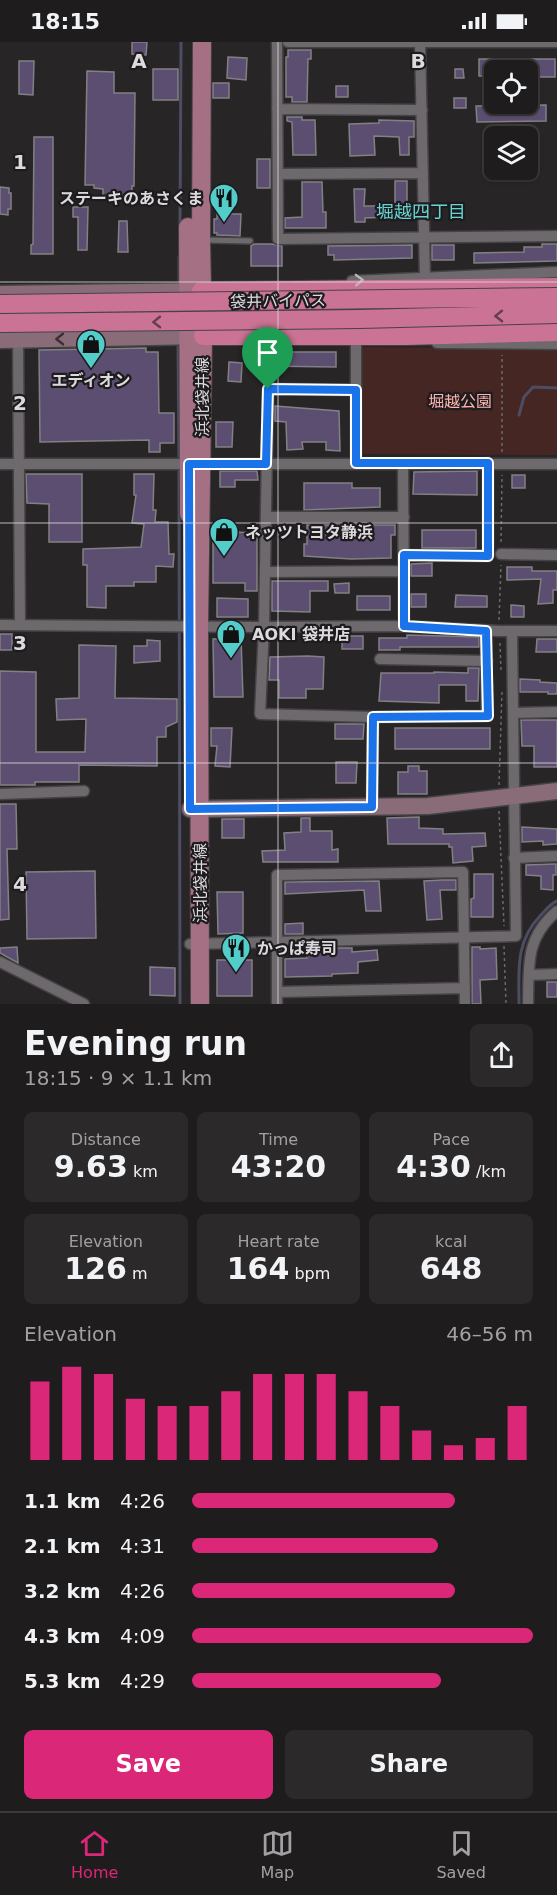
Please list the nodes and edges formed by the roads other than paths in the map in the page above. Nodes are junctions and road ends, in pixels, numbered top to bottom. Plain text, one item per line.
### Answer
1 (190, 42) edge
2 (202, 42) edge
3 (277, 42) edge
4 (288, 42) edge
5 (510, 42) edge
6 (557, 42) edge
7 (420, 43) edge
8 (277, 109) junction
9 (422, 110) junction
10 (278, 174) junction
11 (423, 174) junction
12 (557, 236) edge
13 (424, 237) junction
14 (201, 240) junction
15 (250, 241) dead end
16 (557, 272) edge
17 (425, 278) junction
18 (557, 287) edge
19 (194, 291) junction
20 (259, 291) junction
21 (0, 294) edge
22 (557, 297) edge
23 (0, 304) edge
24 (557, 314) edge
25 (0, 323) edge
26 (557, 332) edge
27 (196, 336) junction
28 (320, 336) junction
29 (0, 340) edge
30 (18, 340) junction
31 (356, 342) junction
32 (557, 344) edge
33 (356, 390) junction
34 (356, 463) junction
35 (488, 463) junction
36 (0, 464) edge
37 (20, 464) junction
38 (196, 464) junction
39 (266, 464) junction
40 (404, 464) junction
41 (557, 464) edge
42 (266, 517) junction
43 (404, 517) junction
44 (501, 554) dead end
45 (404, 555) junction
46 (557, 555) edge
47 (404, 571) junction
48 (265, 572) junction
49 (0, 625) edge
50 (20, 625) junction
51 (194, 626) junction
52 (404, 626) junction
53 (264, 627) junction
54 (486, 631) junction
55 (512, 631) junction
56 (557, 631) edge
57 (380, 659) dead end
58 (487, 661) junction
59 (513, 712) junction
60 (557, 712) edge
61 (373, 717) junction
62 (84, 791) dead end
63 (557, 791) edge
64 (0, 794) edge
65 (506, 798) junction
66 (372, 807) junction
67 (195, 809) junction
68 (557, 856) edge
69 (514, 858) junction
70 (557, 911) edge
71 (464, 938) junction
72 (276, 942) junction
73 (195, 944) junction
74 (0, 962) edge
75 (557, 974) edge
76 (529, 975) junction
77 (465, 988) junction
78 (277, 998) edge
79 (84, 1004) edge
80 (190, 1004) edge
81 (200, 1004) edge
82 (465, 1004) edge
83 (528, 1004) edge

1 - 19 main road, 浜北袋井線
2 - 14 main road, 浜北袋井線
3 - 8 street
4 - 7 street
5 - 6 street
5 - 7 street
7 - 9 street
8 - 9 street
8 - 10 street
9 - 11 street
10 - 11 street
10 - 13 street
11 - 13 street
12 - 13 street
13 - 17 street
14 - 15 lane
14 - 19 main road, 浜北袋井線
16 - 17 street
20 -> 17 street
18 - 20 highway
19 - 20 highway
19 - 21 street
19 - 27 main road, 浜北袋井線
22 - 23 highway, 袋井バイパス, bridge
24 -> 25 highway, 袋井バイパス, bridge
26 - 28 highway
27 - 28 highway
27 -> 30 street
27 - 38 main road, 浜北袋井線
28 - 31 street
29 - 30 street
30 - 37 street
31 - 32 street
31 - 33 street
33 - 34 street
33 - 39 street
34 - 39 street
34 - 40 street
35 - 40 street
35 - 41 street
35 - 45 street
36 - 37 street
37 - 38 street
37 - 50 street
38 - 39 street
38 - 51 main road, 浜北袋井線
39 - 42 street
40 - 43 street
42 - 43 street
42 - 48 street
43 - 45 street
44 - 46 street
45 - 47 street
47 - 48 street
47 - 52 street
48 - 53 street
49 - 50 street
50 - 51 street
51 - 53 street
51 - 67 main road, 浜北袋井線
52 - 53 street
52 - 54 street
53 - 61 street
54 - 55 street
54 - 58 street
55 - 56 street
55 - 59 street
57 - 58 street
58 - 61 street
59 - 60 street
59 - 65 street
61 - 66 street
62 - 64 street
63 - 65 street
65 - 66 street
65 - 69 street
66 - 67 street
67 - 73 main road, 浜北袋井線
68 - 69 street
69 - 71 street
70 - 76 street
71 - 72 street
71 - 72 street
71 - 77 street
72 - 73 street
72 - 78 street
73 - 80 main road, 浜北袋井線
73 - 81 main road, 浜北袋井線
74 - 79 street
75 - 76 street
76 - 83 street
77 - 78 street
77 - 82 street

